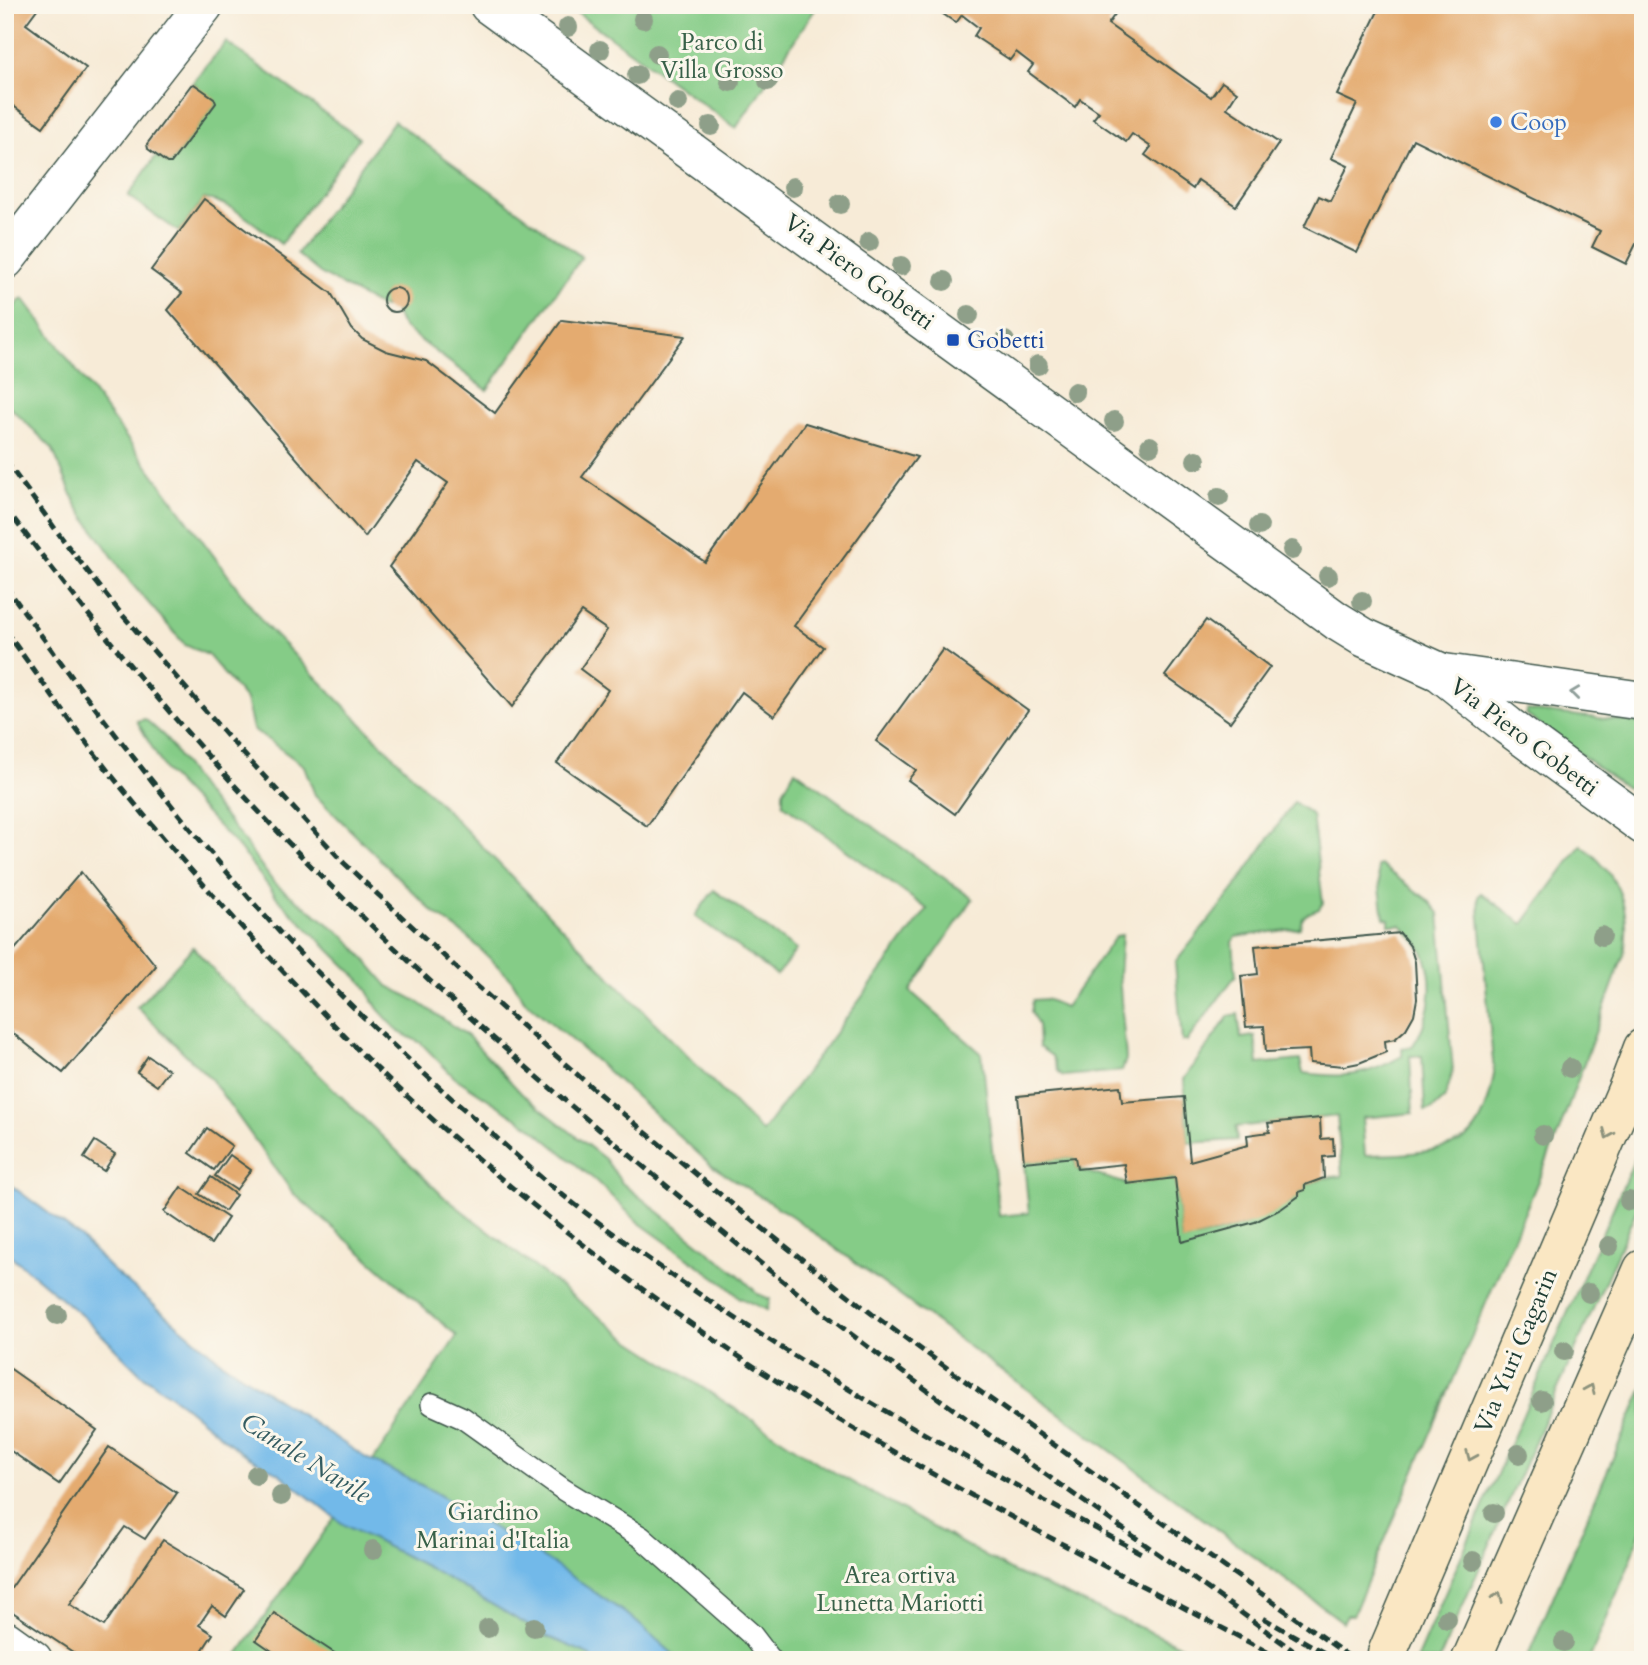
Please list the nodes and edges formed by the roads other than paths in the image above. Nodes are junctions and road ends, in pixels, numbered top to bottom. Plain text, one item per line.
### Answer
1 (204, 5) edge
2 (489, 5) edge
3 (5, 260) edge
4 (1440, 672) junction
5 (1643, 701) edge
6 (1643, 825) edge
7 (1643, 1048) edge
8 (1643, 1269) edge
9 (432, 1404) dead end
10 (5, 1640) edge
11 (1387, 1653) dead end
12 (33, 1660) edge
13 (771, 1660) edge
14 (1471, 1660) edge

1 - 3 street
2 - 4 street, Via Piero Gobetti
5 -> 4 street, Via Piero Gobetti
4 - 6 street, Via Piero Gobetti
7 -> 11 main road, Via Yuri Gagarin
14 -> 8 main road
9 - 13 lane
10 - 12 street

